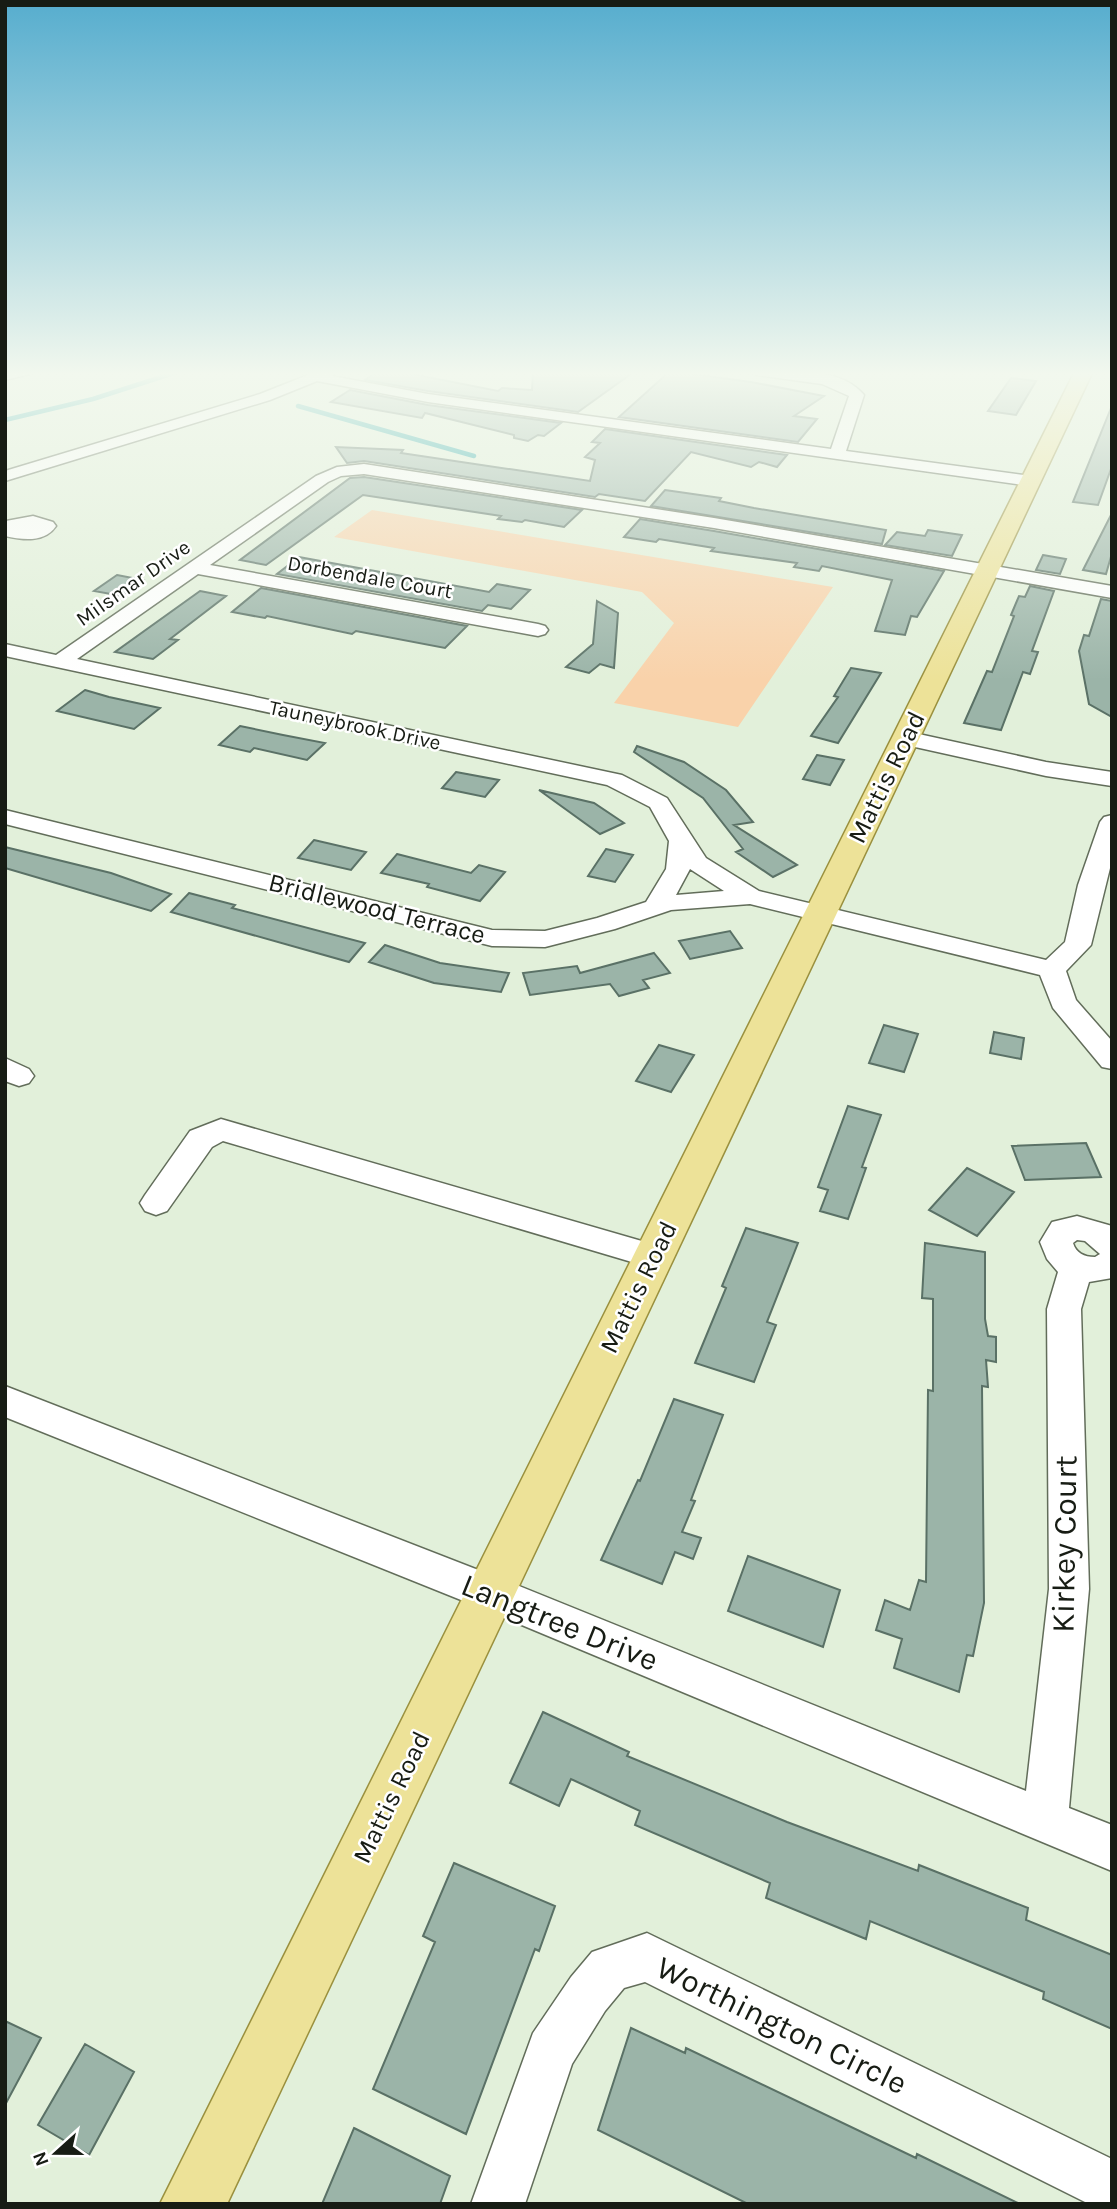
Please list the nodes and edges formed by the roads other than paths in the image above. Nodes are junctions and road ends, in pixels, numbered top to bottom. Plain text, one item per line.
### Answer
1 (334, 474) edge
2 (403, 474) edge
3 (981, 474) edge
4 (1034, 474) edge
5 (1031, 481) junction
6 (194, 568) junction
7 (987, 570) junction
8 (1112, 592) edge
9 (538, 630) dead end
10 (5, 650) edge
11 (61, 662) junction
12 (905, 738) junction
13 (1112, 779) edge
14 (5, 817) edge
15 (1112, 822) edge
16 (681, 840) junction
17 (750, 896) junction
18 (655, 907) junction
19 (820, 914) junction
20 (1052, 970) junction
21 (1112, 1060) edge
22 (156, 1203) dead end
23 (1112, 1246) edge
24 (652, 1256) junction
25 (1095, 1264) edge
26 (5, 1401) edge
27 (490, 1593) junction
28 (1045, 1822) junction
29 (1112, 1849) edge
30 (1112, 2187) edge
31 (193, 2204) edge
32 (498, 2204) edge

1 - 6 street, Milsmar Drive
2 - 7 street, Milsmar Drive
3 - 5 street
4 - 5 main road, Mattis Road
5 - 7 main road, Mattis Road
6 - 9 street, Dorbendale Court
6 - 11 street, Milsmar Drive
7 - 8 street
7 - 12 main road, Mattis Road
10 - 11 street, Tauneybrook Drive
11 - 16 street, Tauneybrook Drive
12 - 13 street
12 - 19 main road, Mattis Road
14 - 18 street, Bridlewood Terrace
15 - 20 street
16 - 17 street, Tauneybrook Drive
16 - 18 street
17 - 18 street, Bridlewood Terrace
17 - 19 street, Tauneybrook Drive
19 - 20 street, Tauneybrook Drive
19 - 24 main road, Mattis Road
20 - 21 street
22 - 24 street
23 - 25 street, Kirkey Court
24 - 27 main road, Mattis Road
25 - 28 street, Kirkey Court
26 - 27 street, Langtree Drive
27 - 28 street, Langtree Drive
27 - 31 main road, Mattis Road
28 - 29 street, Langtree Drive
30 - 32 street, Worthington Circle

